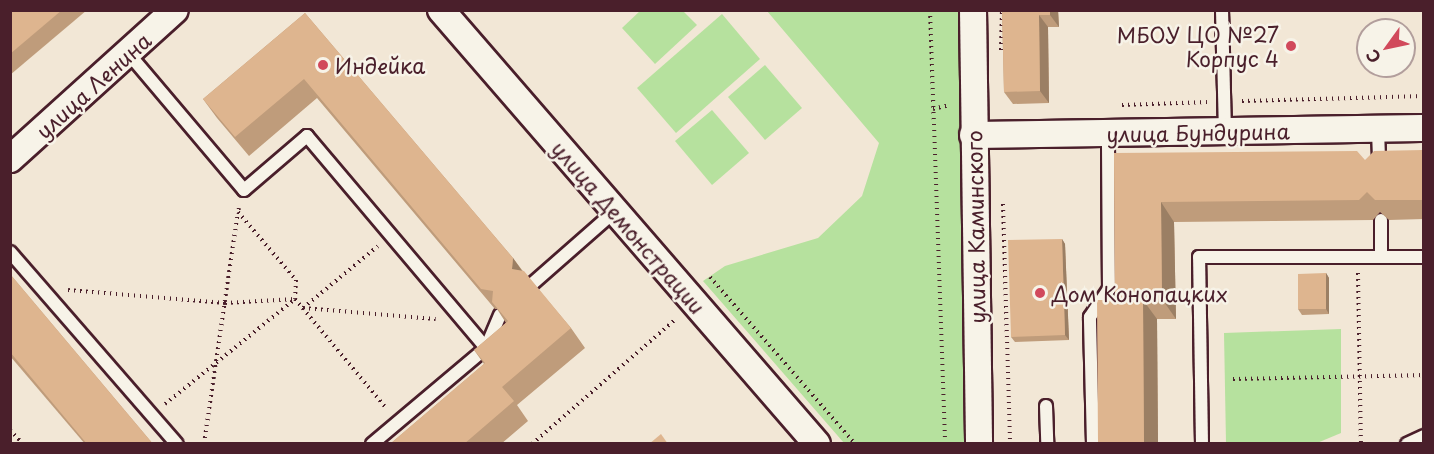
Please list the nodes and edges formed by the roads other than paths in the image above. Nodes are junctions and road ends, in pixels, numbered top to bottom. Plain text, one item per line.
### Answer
1 (175, 10) edge
2 (441, 10) edge
3 (973, 10) edge
4 (1222, 10) edge
5 (129, 54) junction
6 (1424, 128) edge
7 (1378, 130) junction
8 (1225, 132) junction
9 (1108, 133) junction
10 (973, 135) junction
11 (10, 159) edge
12 (1379, 171) edge
13 (615, 211) junction
14 (1381, 220) edge
15 (10, 252) edge
16 (1381, 257) junction
17 (1424, 257) edge
18 (532, 284) edge
19 (500, 315) edge
20 (486, 348) junction
21 (1046, 406) dead end
22 (1424, 436) edge
23 (177, 444) edge
24 (372, 444) edge
25 (817, 444) edge
26 (980, 444) edge
27 (1047, 444) edge
28 (1093, 444) edge
29 (1202, 444) edge
30 (1407, 444) edge

1 - 5 street, улица Ленина
2 - 13 street, улица Демонстрации
3 - 10 street, улица Каминского
4 - 8 lane
5 - 11 street, улица Ленина
5 - 20 lane
6 - 7 street, улица Бундурина
7 - 8 street, улица Бундурина
7 - 12 lane
8 - 9 street, улица Бундурина
9 - 10 street, улица Бундурина
9 - 28 lane
10 - 26 street, улица Каминского
13 - 18 lane
13 - 25 street, улица Демонстрации
14 - 16 lane
15 - 23 lane
16 - 17 lane
16 - 29 lane
19 - 20 lane
20 - 24 lane
21 - 27 lane
22 - 30 lane

